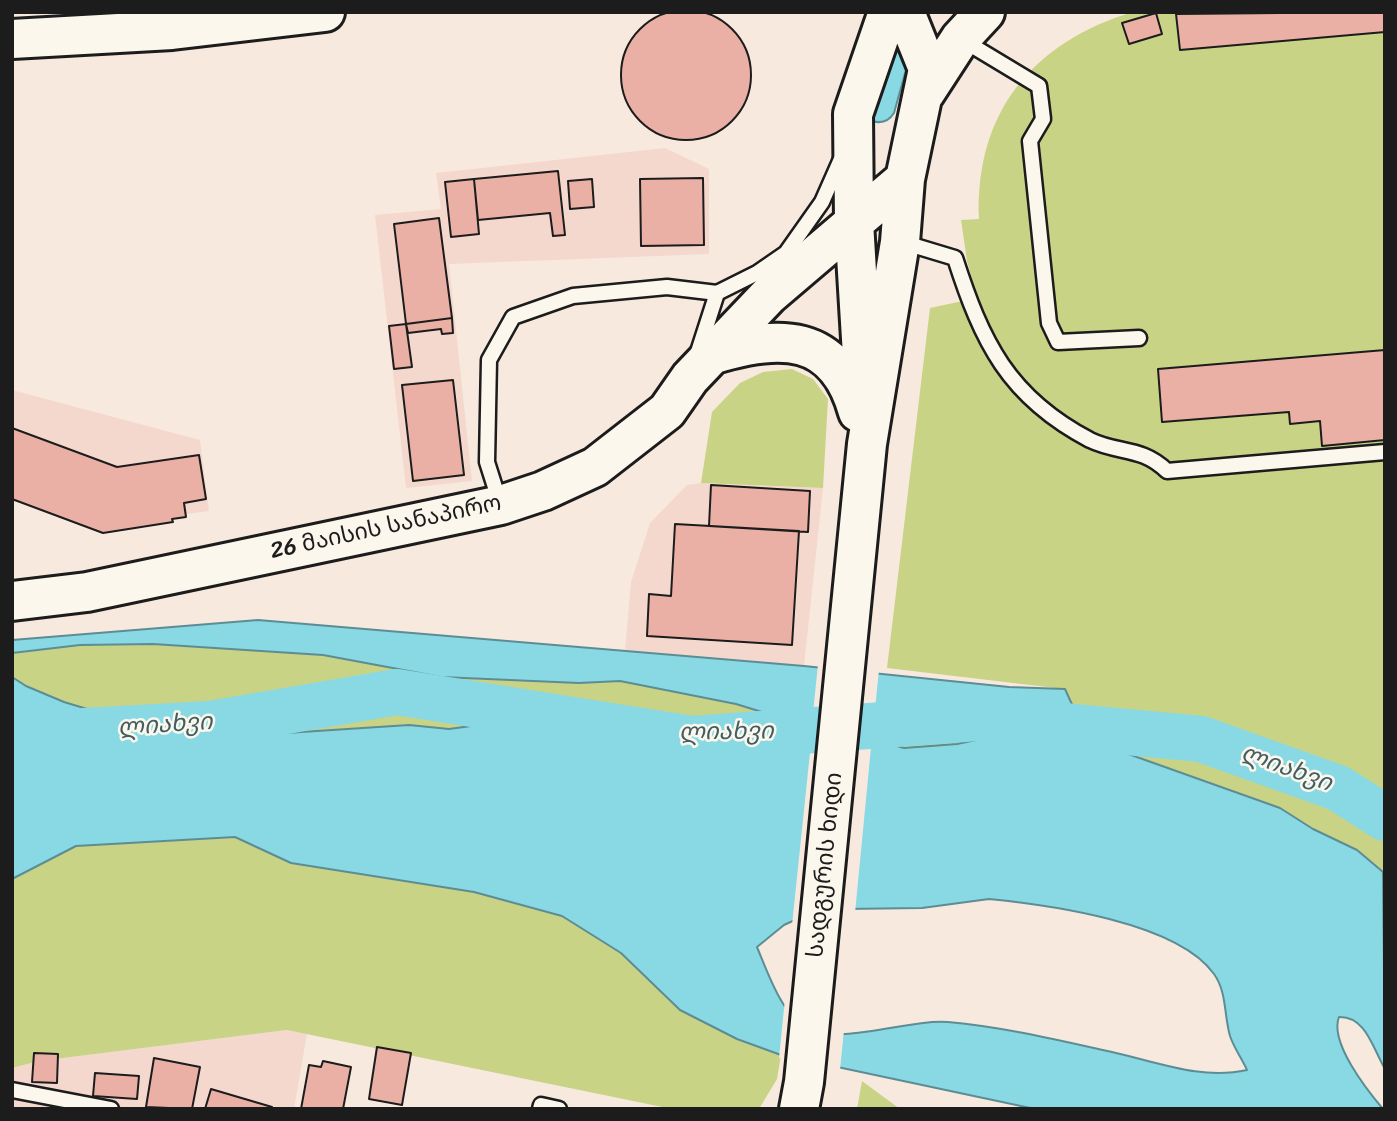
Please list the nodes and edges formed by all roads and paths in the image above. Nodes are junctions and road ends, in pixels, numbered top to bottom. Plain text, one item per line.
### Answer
1 (325, 12) edge
2 (888, 12) edge
3 (972, 25) edge
4 (911, 27) edge
5 (12, 39) edge
6 (871, 54) junction
7 (925, 93) junction
8 (852, 132) junction
9 (913, 140) junction
10 (905, 179) junction
11 (854, 222) junction
12 (900, 242) junction
13 (717, 293) junction
14 (1139, 338) dead end
15 (701, 367) junction
16 (867, 444) junction
17 (1385, 452) edge
18 (501, 505) junction
19 (12, 601) edge
20 (12, 1090) edge
21 (802, 1095) edge
22 (111, 1109) edge
23 (540, 1109) edge
24 (559, 1109) edge

1 - 5 main road
2 - 6 main road
3 - 7 main road
3 - 14 lane
4 - 6 main road
4 - 7 main road
6 - 8 main road
7 - 9 main road
8 - 9 main road
8 - 11 main road
8 - 13 lane
9 - 10 main road
10 - 11 main road, 26 მაისის სანაპირო
10 - 12 main road
11 - 15 main road, 26 მაისის სანაპირო
11 - 16 main road
12 - 16 main road
12 - 17 lane
13 - 15 lane
13 - 18 lane
15 - 16 main road
15 - 18 main road, 26 მაისის სანაპირო
16 - 21 main road, სადგურის ხიდი
18 - 19 main road, 26 მაისის სანაპირო
20 - 22 lane
23 - 24 lane

